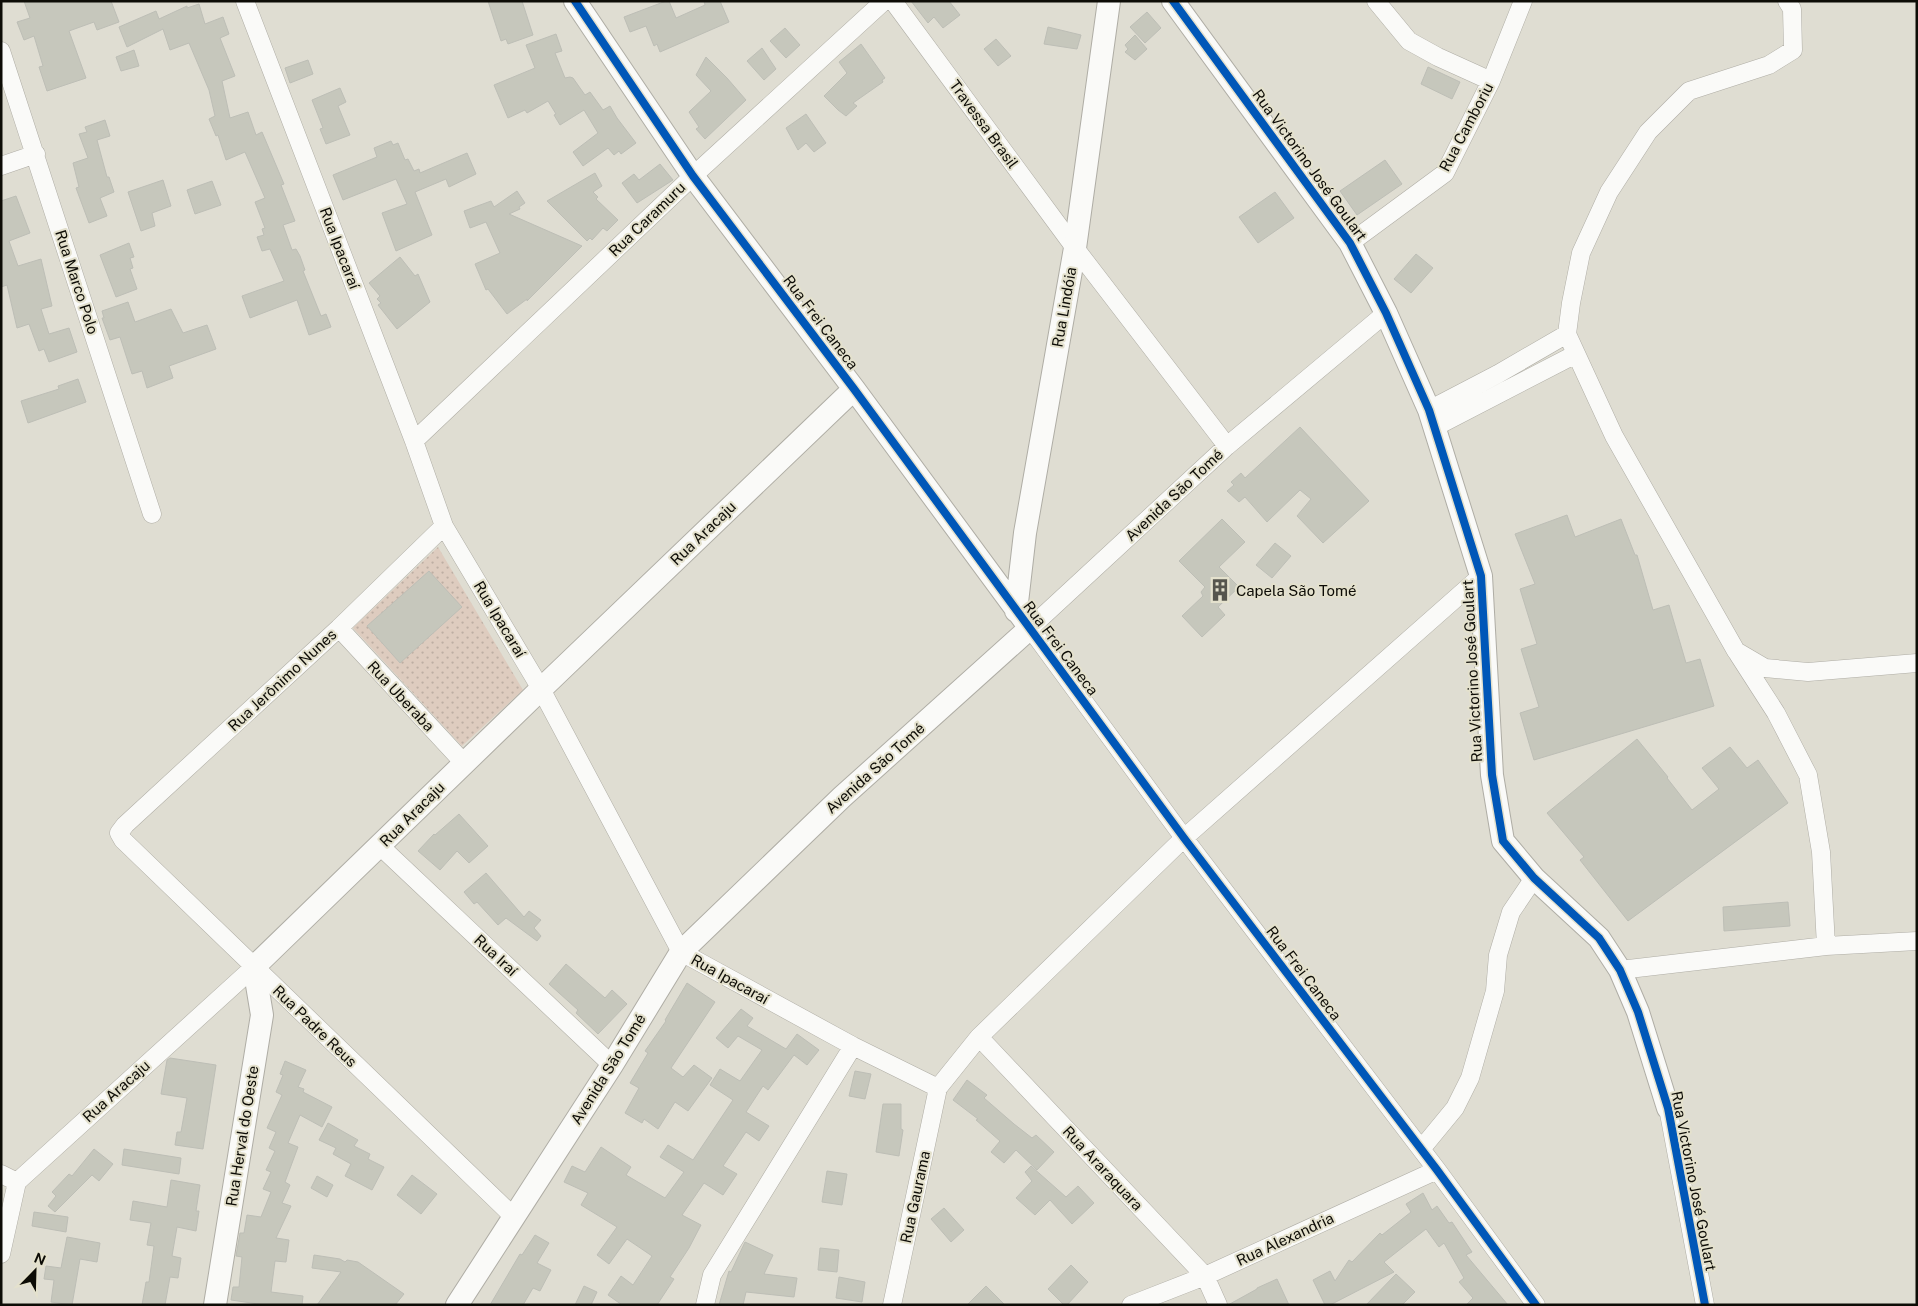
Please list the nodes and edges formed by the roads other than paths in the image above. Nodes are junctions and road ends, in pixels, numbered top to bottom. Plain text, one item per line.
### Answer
1 (245, 1) edge
2 (575, 1) edge
3 (884, 1) edge
4 (893, 1) edge
5 (1109, 1) edge
6 (1173, 1) edge
7 (1376, 1) edge
8 (1523, 1) edge
9 (1787, 1) edge
10 (1, 51) edge
11 (1491, 82) junction
12 (36, 154) junction
13 (1, 166) edge
14 (693, 176) junction
15 (1350, 242) junction
16 (1075, 248) junction
17 (1386, 312) junction
18 (1567, 334) junction
19 (1576, 354) junction
20 (854, 389) junction
21 (1432, 419) junction
22 (414, 441) junction
23 (1227, 446) junction
24 (152, 514) dead end
25 (444, 526) junction
26 (1481, 576) junction
27 (1023, 620) junction
28 (338, 628) junction
29 (1736, 651) junction
30 (1917, 663) edge
31 (541, 689) junction
32 (464, 763) junction
33 (119, 833) joint
34 (1184, 838) junction
35 (380, 846) junction
36 (1534, 878) junction
37 (1917, 941) edge
38 (1826, 946) junction
39 (681, 952) junction
40 (254, 967) junction
41 (1620, 970) junction
42 (979, 1037) junction
43 (853, 1046) junction
44 (612, 1064) junction
45 (938, 1088) junction
46 (1668, 1108) joint
47 (1420, 1146) junction
48 (1437, 1170) junction
49 (9, 1178) edge
50 (514, 1217) junction
51 (1, 1254) edge
52 (1205, 1276) junction
53 (215, 1305) edge
54 (457, 1305) edge
55 (705, 1305) edge
56 (892, 1305) edge
57 (1131, 1305) edge
58 (1218, 1305) edge
59 (1536, 1305) edge
60 (1705, 1305) edge

1 - 22 street, Rua Ipacaraí
2 - 14 street, Rua Frei Caneca
3 - 14 street, Rua Caramuru
4 - 16 street, Travessa Brasil
5 - 16 street, Rua Lindóia
6 - 15 street, Rua Victorino José Goulart
7 - 11 street
8 - 11 street, Rua Camboriu
9 - 18 street
10 - 12 street, Rua Marco Polo
11 - 15 street, Rua Camboriu
12 - 13 street
12 - 24 street, Rua Marco Polo
14 - 20 street, Rua Frei Caneca
14 - 22 street, Rua Caramuru
15 - 17 street, Rua Victorino José Goulart
16 - 23 street, Travessa Brasil
16 - 27 street, Rua Lindóia
17 - 21 street, Rua Victorino José Goulart
17 - 23 street, Avenida São Tomé
18 - 19 street
18 - 21 street
19 - 21 street
19 - 29 street
20 - 27 street, Rua Frei Caneca
20 - 31 street, Rua Aracaju
21 - 26 street, Rua Victorino José Goulart
22 - 25 street, Rua Ipacaraí
23 - 27 street, Avenida São Tomé
25 - 28 street, Rua Jerônimo Nunes
25 - 31 street, Rua Ipacaraí
26 - 34 street
26 - 36 street, Rua Victorino José Goulart
27 - 34 street, Rua Frei Caneca
27 - 39 street, Avenida São Tomé
28 - 32 street, Rua Uberaba
28 - 33 street, Rua Jerônimo Nunes
29 - 30 street
29 - 38 street
31 - 32 street, Rua Aracaju
31 - 39 street, Rua Ipacaraí
32 - 35 street, Rua Aracaju
33 - 40 street, Rua Padre Reus
34 - 42 street
34 - 47 street, Rua Frei Caneca
35 - 40 street, Rua Aracaju
35 - 44 street, Rua Iraí
36 - 41 street, Rua Victorino José Goulart
36 - 47 street
37 - 38 street
38 - 41 street
39 - 43 street, Rua Ipacaraí
39 - 44 street, Avenida São Tomé
40 - 49 street, Rua Aracaju
40 - 50 street, Rua Padre Reus
40 - 53 street, Rua Herval do Oeste
41 - 46 street, Rua Victorino José Goulart
42 - 45 street
42 - 52 street, Rua Araraquara
43 - 45 street, Rua Ipacaraí
43 - 55 street
44 - 50 street, Avenida São Tomé
45 - 56 street, Rua Gaurama
46 - 60 street, Rua Victorino José Goulart
47 - 48 street, Rua Frei Caneca
48 - 52 street, Rua Alexandria
48 - 59 street, Rua Frei Caneca
49 - 51 street, Rua Aracaju
50 - 54 street, Avenida São Tomé
52 - 57 street, Rua Alexandria
52 - 58 street, Rua Araraquara

